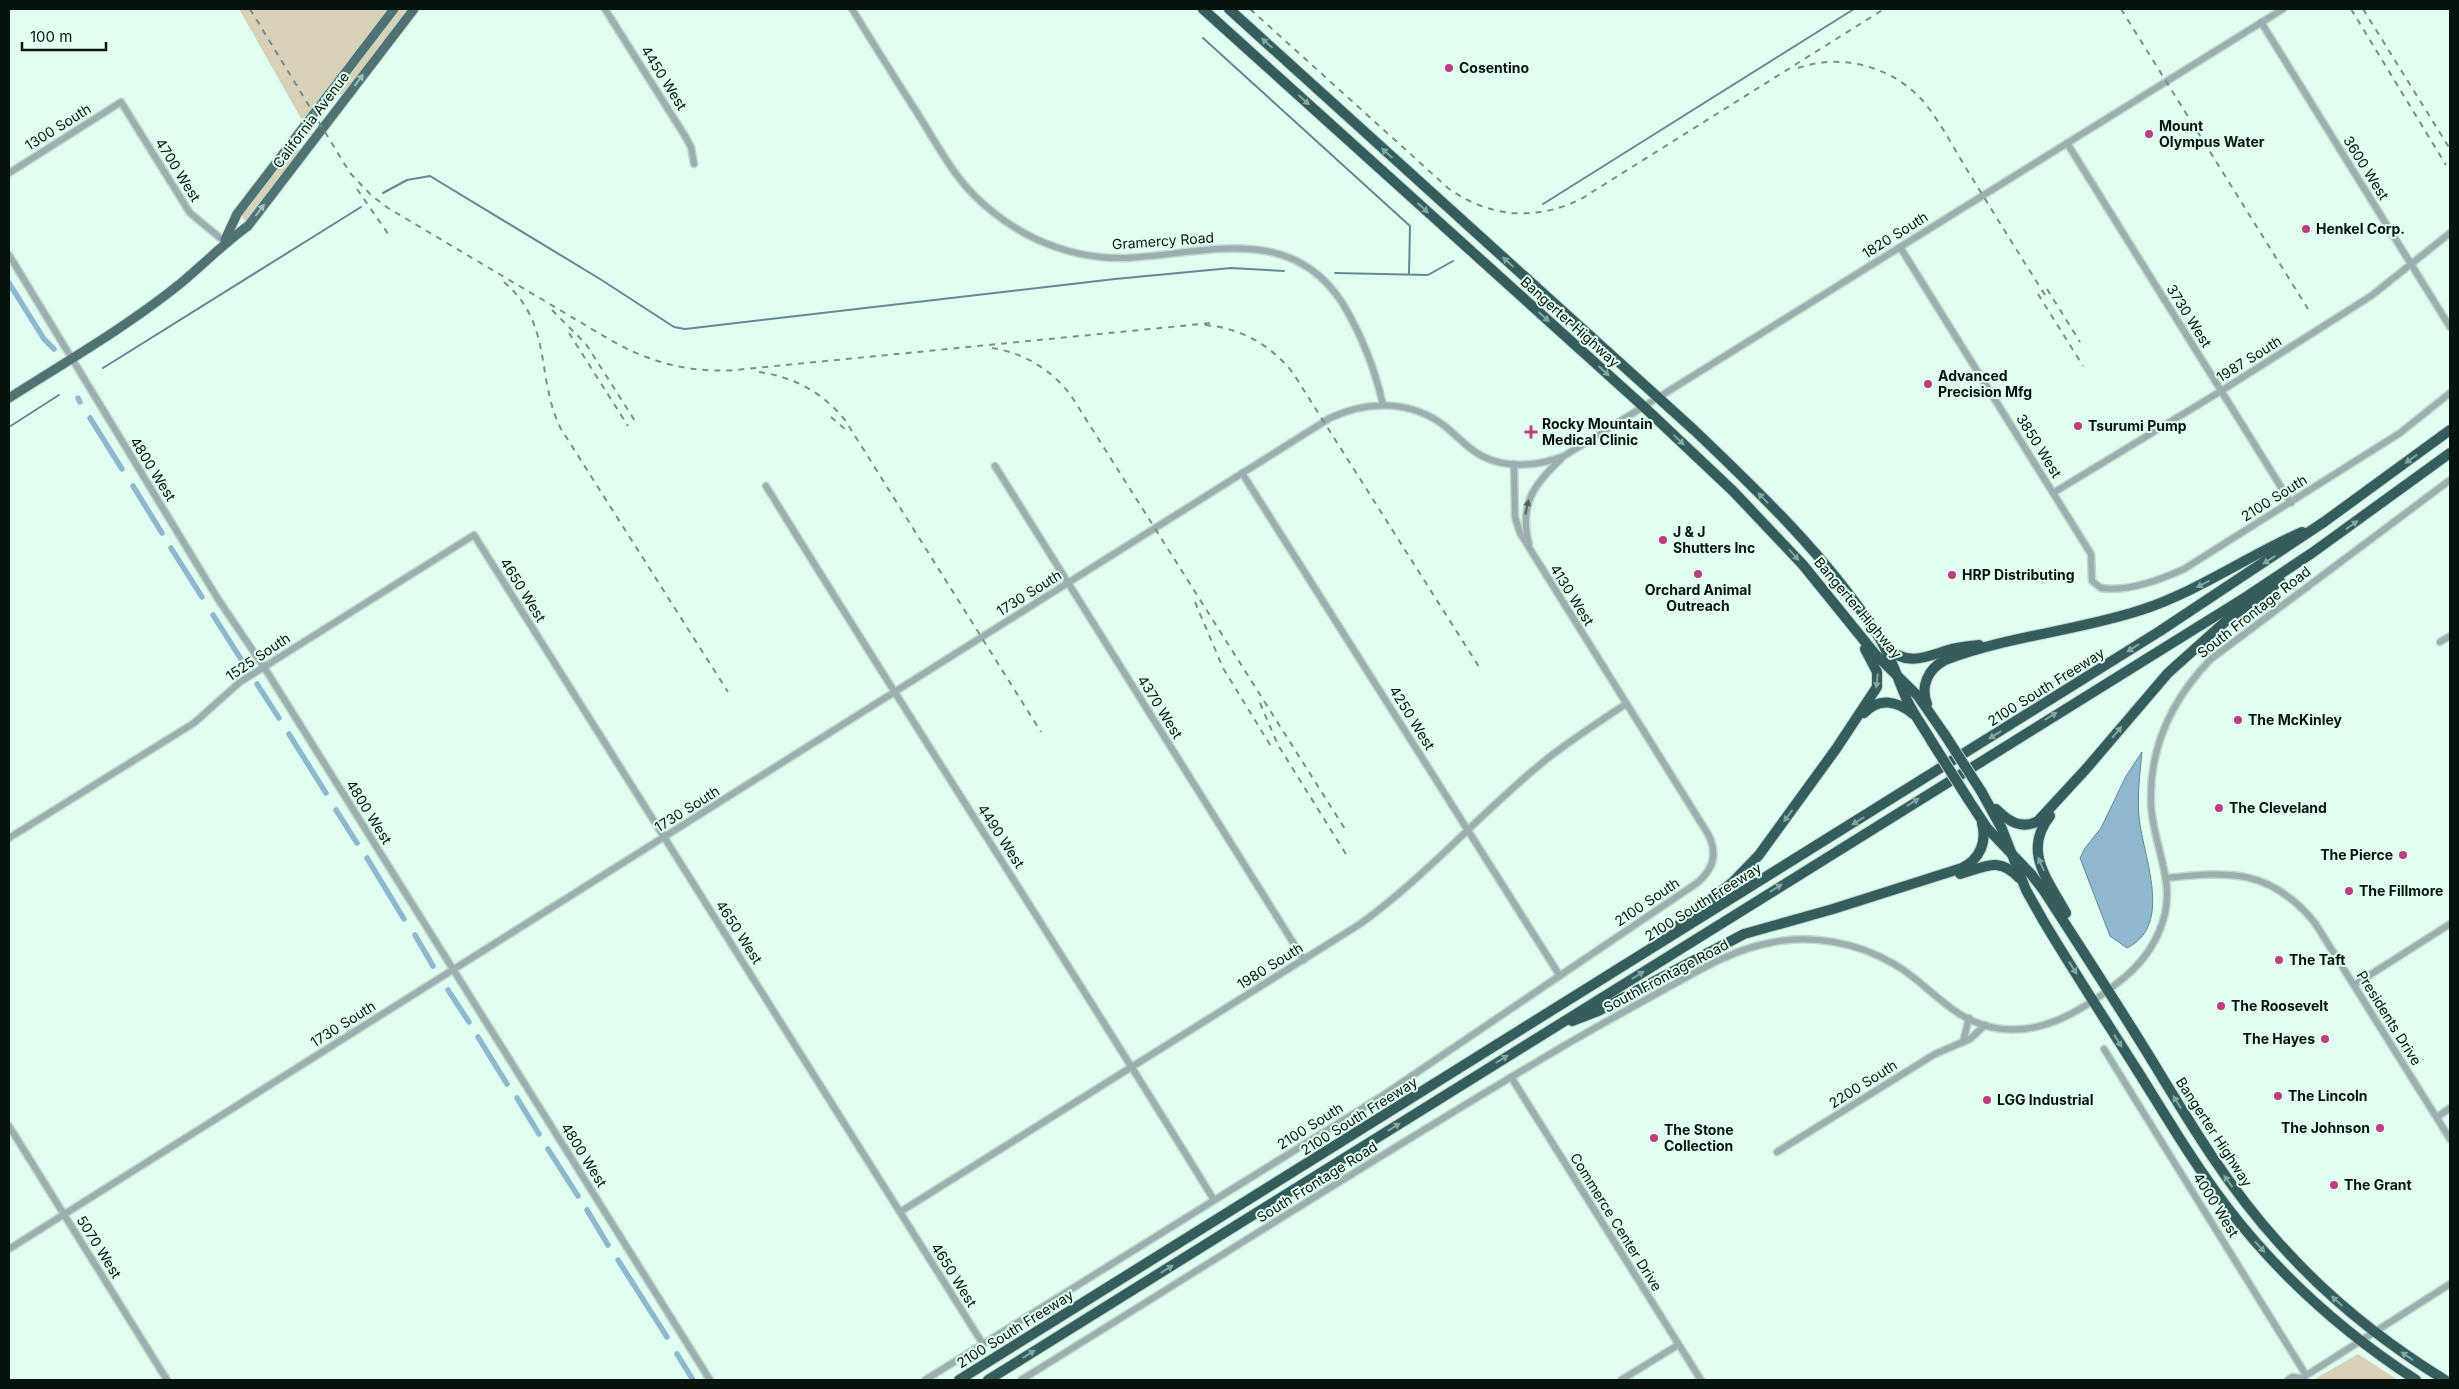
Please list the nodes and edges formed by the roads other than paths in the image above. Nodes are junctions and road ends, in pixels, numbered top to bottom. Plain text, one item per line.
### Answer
1 (394, 9) edge
2 (414, 9) edge
3 (605, 9) edge
4 (852, 9) edge
5 (1203, 9) edge
6 (1229, 9) edge
7 (2282, 9) edge
8 (2261, 22) junction
9 (121, 102) joint
10 (2066, 143) junction
11 (694, 164) dead end
12 (9, 173) edge
13 (2450, 233) edge
14 (225, 242) junction
15 (1900, 247) junction
16 (9, 255) edge
17 (2412, 265) junction
18 (2450, 327) edge
19 (71, 359) junction
20 (2221, 391) junction
21 (2450, 393) edge
22 (9, 398) edge
23 (1657, 398) junction
24 (1383, 405) junction
25 (1644, 407) junction
26 (2450, 430) edge
27 (2450, 453) edge
28 (1564, 456) junction
29 (1514, 464) junction
30 (995, 466) dead end
31 (1242, 473) junction
32 (2450, 480) edge
33 (766, 486) dead end
34 (2053, 493) junction
35 (2290, 503) junction
36 (2324, 522) junction
37 (474, 534) joint
38 (2312, 553) junction
39 (1532, 555) junction
40 (1068, 584) junction
41 (2096, 585) joint
42 (1850, 622) junction
43 (2450, 636) edge
44 (2025, 638) junction
45 (2440, 642) dead end
46 (1883, 643) junction
47 (264, 667) junction
48 (1898, 675) junction
49 (894, 693) junction
50 (1626, 704) junction
51 (1928, 708) junction
52 (1916, 716) junction
53 (1836, 749) junction
54 (2086, 769) junction
55 (1981, 791) junction
56 (1980, 819) junction
57 (1469, 831) junction
58 (9, 838) edge
59 (664, 838) junction
60 (2011, 853) junction
61 (1714, 855) joint
62 (2166, 878) junction
63 (2022, 881) junction
64 (1864, 897) junction
65 (2450, 924) edge
66 (1304, 960) junction
67 (453, 969) junction
68 (2096, 970) junction
69 (1560, 976) junction
70 (2354, 984) junction
71 (2108, 990) junction
72 (2092, 1000) junction
73 (1969, 1018) junction
74 (1985, 1025) junction
75 (1552, 1028) junction
76 (1524, 1030) junction
77 (1963, 1042) junction
78 (2104, 1050) dead end
79 (1131, 1067) junction
80 (1511, 1077) junction
81 (2450, 1108) edge
82 (2437, 1116) junction
83 (9, 1126) edge
84 (2450, 1139) edge
85 (1777, 1152) dead end
86 (1214, 1200) junction
87 (900, 1212) junction
88 (64, 1214) junction
89 (9, 1249) edge
90 (2450, 1284) edge
91 (2374, 1332) junction
92 (2361, 1341) junction
93 (983, 1344) junction
94 (1678, 1344) junction
95 (2302, 1378) edge
96 (167, 1380) edge
97 (710, 1380) edge
98 (925, 1380) edge
99 (959, 1380) edge
100 (988, 1380) edge
101 (1021, 1380) edge
102 (1621, 1380) edge
103 (1701, 1380) edge
104 (2288, 1380) edge
105 (2416, 1380) edge
106 (2444, 1380) edge

1 - 14 main road, California Avenue
14 -> 2 main road, California Avenue
3 - 11 street, 4450 West
4 - 24 street, Gramercy Road
5 -> 25 highway, Bangerter Highway
23 -> 6 highway, Bangerter Highway
7 - 8 street, 1820 South
8 - 10 street, 1820 South
8 - 17 street, 3600 West
9 - 12 street, 1300 South
9 - 14 street, 4700 West
10 - 15 street, 1820 South
10 - 20 street, 3730 West
13 - 17 street, 1987 South
14 - 19 main road, California Avenue
15 - 23 street, 1820 South
15 - 34 street, 3850 West
16 - 19 street, 4800 West
17 - 18 street, 3600 West
17 - 20 street, 1987 South
19 - 22 main road, California Avenue
19 - 47 street, 4800 West
20 - 34 street, 1987 South
20 - 35 street, 3730 West
21 - 35 street, 2100 South
23 - 25 street, 1820 South
46 -> 23 highway, Bangerter Highway
24 - 29 street
24 - 31 street, 1730 South
25 - 28 street, 1820 South
25 -> 42 highway, Bangerter Highway
26 -> 36 highway, 2100 South Freeway
38 -> 27 highway, 2100 South Freeway
28 - 29 street, 1820 South
39 -> 28 street
29 - 39 street, 4130 West
30 - 40 street, 4370 West
31 - 40 street, 1730 South
31 - 57 street, 4250 West
32 - 62 street, South Frontage Road
33 - 49 street, 4490 West
34 - 41 street, 3850 West
35 - 41 street, 2100 South
36 -> 44 highway
36 -> 76 highway, 2100 South Freeway
37 - 47 street, 1525 South
37 - 59 street, 4650 West
54 -> 38 highway
75 -> 38 highway, 2100 South Freeway
39 - 50 street, 4130 West
40 - 49 street, 1730 South
40 - 66 street, 4370 West
42 - 48 highway, Bangerter Highway
42 -> 53 highway
43 - 45 street
44 - 46 highway
44 - 51 highway
46 - 48 highway, Bangerter Highway
47 - 58 street, 1525 South
47 - 67 street, 4800 West
48 - 51 highway, Bangerter Highway
48 - 52 highway, Bangerter Highway
49 - 59 street, 1730 South
49 - 79 street, 4490 West
50 - 57 street, 1980 South
50 - 61 street, 4130 West
51 - 55 highway, Bangerter Highway, bridge
52 - 53 highway
52 - 56 highway, Bangerter Highway, bridge
53 -> 76 highway
54 - 55 highway
68 -> 54 highway
55 - 60 highway, Bangerter Highway
56 - 60 highway, Bangerter Highway
56 - 64 highway
57 - 66 street, 1980 South
57 - 69 street, 4250 West
59 - 67 street, 1730 South
59 - 87 street, 4650 West
60 - 63 highway, Bangerter Highway
60 - 68 highway, Bangerter Highway
61 - 69 street, 2100 South
62 - 70 street, Presidents Drive
62 - 71 street, South Frontage Road
63 - 64 highway
63 -> 72 highway, Bangerter Highway
64 - 75 highway
65 - 70 street
66 - 79 street, 1980 South
67 - 88 street, 1730 South
67 - 97 street, 4800 West
68 - 71 highway, Bangerter Highway
69 - 86 street, 2100 South
70 - 82 street, Presidents Drive
71 - 72 street, South Frontage Road
91 -> 71 highway, Bangerter Highway
72 - 74 street, South Frontage Road
72 -> 92 highway, Bangerter Highway
73 - 74 street, South Frontage Road
73 - 77 street
73 - 80 street, South Frontage Road
74 - 77 street, 2200 South
100 -> 75 highway, 2100 South Freeway
76 - 99 highway, 2100 South Freeway
77 - 85 street, 2200 South
78 - 95 street, 4000 West
79 - 86 street, 4490 West
79 - 87 street, 1980 South
80 - 94 street, Commerce Center Drive
80 - 101 street, South Frontage Road
81 - 82 street
82 - 84 street, Presidents Drive
83 - 88 street, 5070 West
86 - 93 street, 2100 South
87 - 93 street, 4650 West
88 - 89 street, 1730 South
88 - 96 street, 5070 West
90 - 91 street
91 - 92 street
106 -> 91 highway, Bangerter Highway
92 - 95 street
92 - 105 highway, Bangerter Highway
93 - 98 street, 2100 South
94 - 102 street
94 - 103 street, Commerce Center Drive
95 - 104 street

